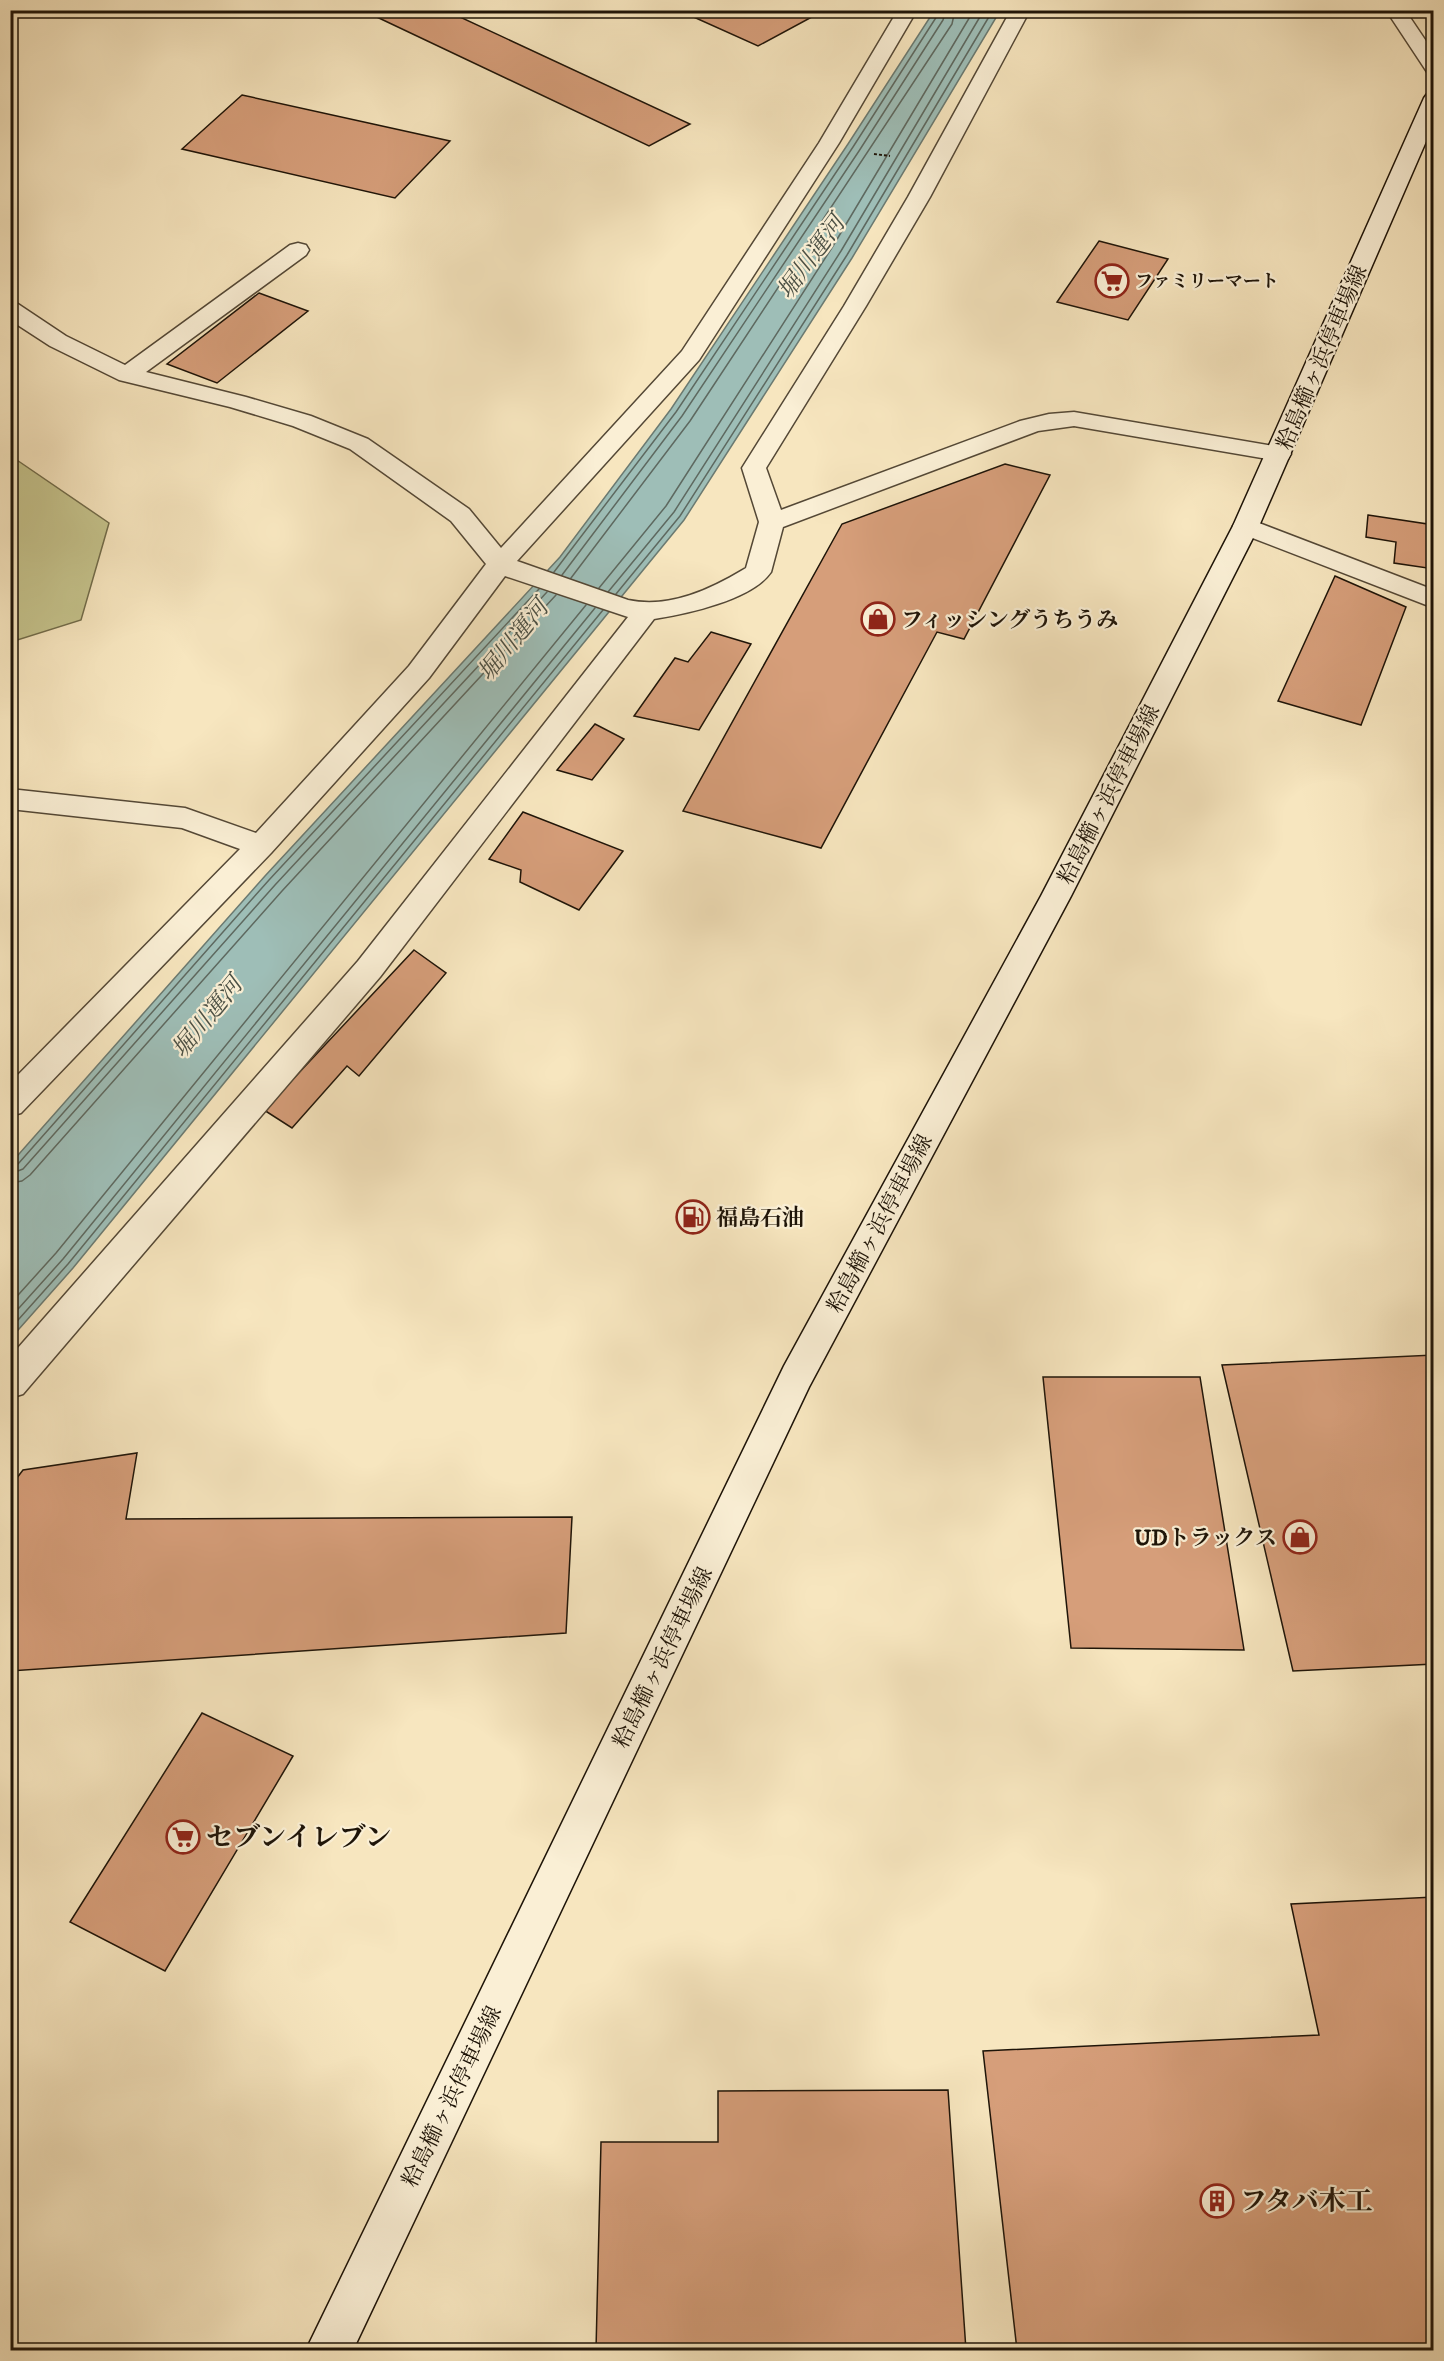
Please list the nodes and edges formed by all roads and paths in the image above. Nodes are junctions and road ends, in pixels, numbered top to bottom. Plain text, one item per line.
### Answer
1 (908, 10) edge
2 (1021, 10) edge
3 (1395, 10) edge
4 (1434, 68) edge
5 (1434, 98) edge
6 (873, 154) dead end
7 (895, 157) dead end
8 (298, 250) dead end
9 (10, 309) edge
10 (127, 375) junction
11 (1279, 454) junction
12 (772, 522) junction
13 (1246, 526) junction
14 (512, 569) junction
15 (1434, 600) edge
16 (634, 610) junction
17 (10, 799) edge
18 (261, 846) junction
19 (10, 1104) edge
20 (10, 1383) edge
21 (329, 2350) edge

1 - 14 street
2 - 12 street
3 - 4 street
5 - 11 street, 粭島櫛ヶ浜停車場線
6 - 7 path
8 - 10 street
9 - 10 street
10 - 14 street
11 - 12 street
11 - 13 street, 粭島櫛ヶ浜停車場線
12 - 16 street
13 - 15 street
13 - 21 street, 粭島櫛ヶ浜停車場線
14 - 16 street
14 - 18 street
16 - 20 street
17 - 18 street
18 - 19 street

